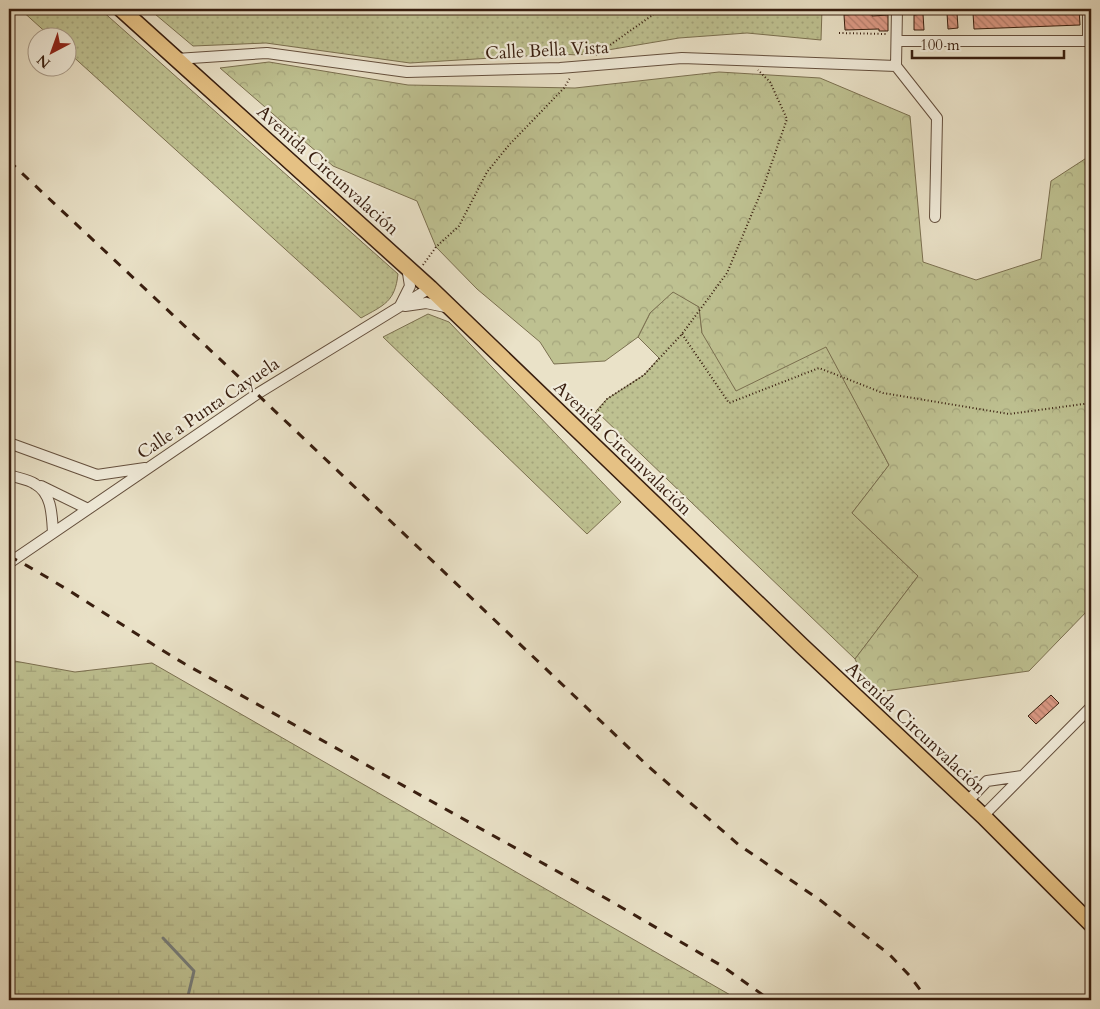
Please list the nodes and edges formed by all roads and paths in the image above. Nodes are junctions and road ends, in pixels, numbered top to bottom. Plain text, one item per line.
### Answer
1 (121, 9) edge
2 (661, 9) edge
3 (897, 9) edge
4 (1088, 9) edge
5 (896, 41) junction
6 (1090, 41) edge
7 (594, 55) dead end
8 (176, 59) junction
9 (747, 60) junction
10 (896, 66) junction
11 (578, 67) junction
12 (934, 217) dead end
13 (411, 271) junction
14 (430, 288) junction
15 (399, 306) junction
16 (452, 309) junction
17 (682, 334) junction
18 (1091, 404) edge
19 (580, 432) junction
20 (9, 443) edge
21 (148, 468) junction
22 (9, 475) edge
23 (35, 484) junction
24 (88, 509) junction
25 (53, 533) junction
26 (9, 563) edge
27 (1091, 707) edge
28 (1022, 776) junction
29 (967, 802) junction
30 (983, 816) junction
31 (1091, 924) edge

1 - 8 highway, Avenida Circunvalación
2 - 7 path
3 - 5 street
4 - 6 street
5 - 6 street
5 - 10 street
8 - 11 street, Calle Bella Vista
8 - 13 highway, Avenida Circunvalación
9 - 10 street, Calle Bella Vista
9 - 11 street, Calle Bella Vista
9 - 17 path
10 - 12 street
11 - 13 path
13 - 14 highway, Avenida Circunvalación
13 - 15 street
14 - 15 street, Calle a Punta Cayuela
14 - 16 highway, Avenida Circunvalación
15 - 16 street
15 - 21 street, Calle a Punta Cayuela
16 - 19 highway, Avenida Circunvalación
17 - 18 path
17 - 19 path
19 - 29 highway, Avenida Circunvalación
20 - 21 street
21 - 24 street, Calle a Punta Cayuela
22 - 23 street
23 - 24 street
23 - 25 street
24 - 25 street, Calle a Punta Cayuela
25 - 26 street, Calle a Punta Cayuela
27 - 28 street
28 - 29 street
28 - 30 street
29 - 30 highway, Avenida Circunvalación
30 - 31 highway, Avenida Circunvalación

